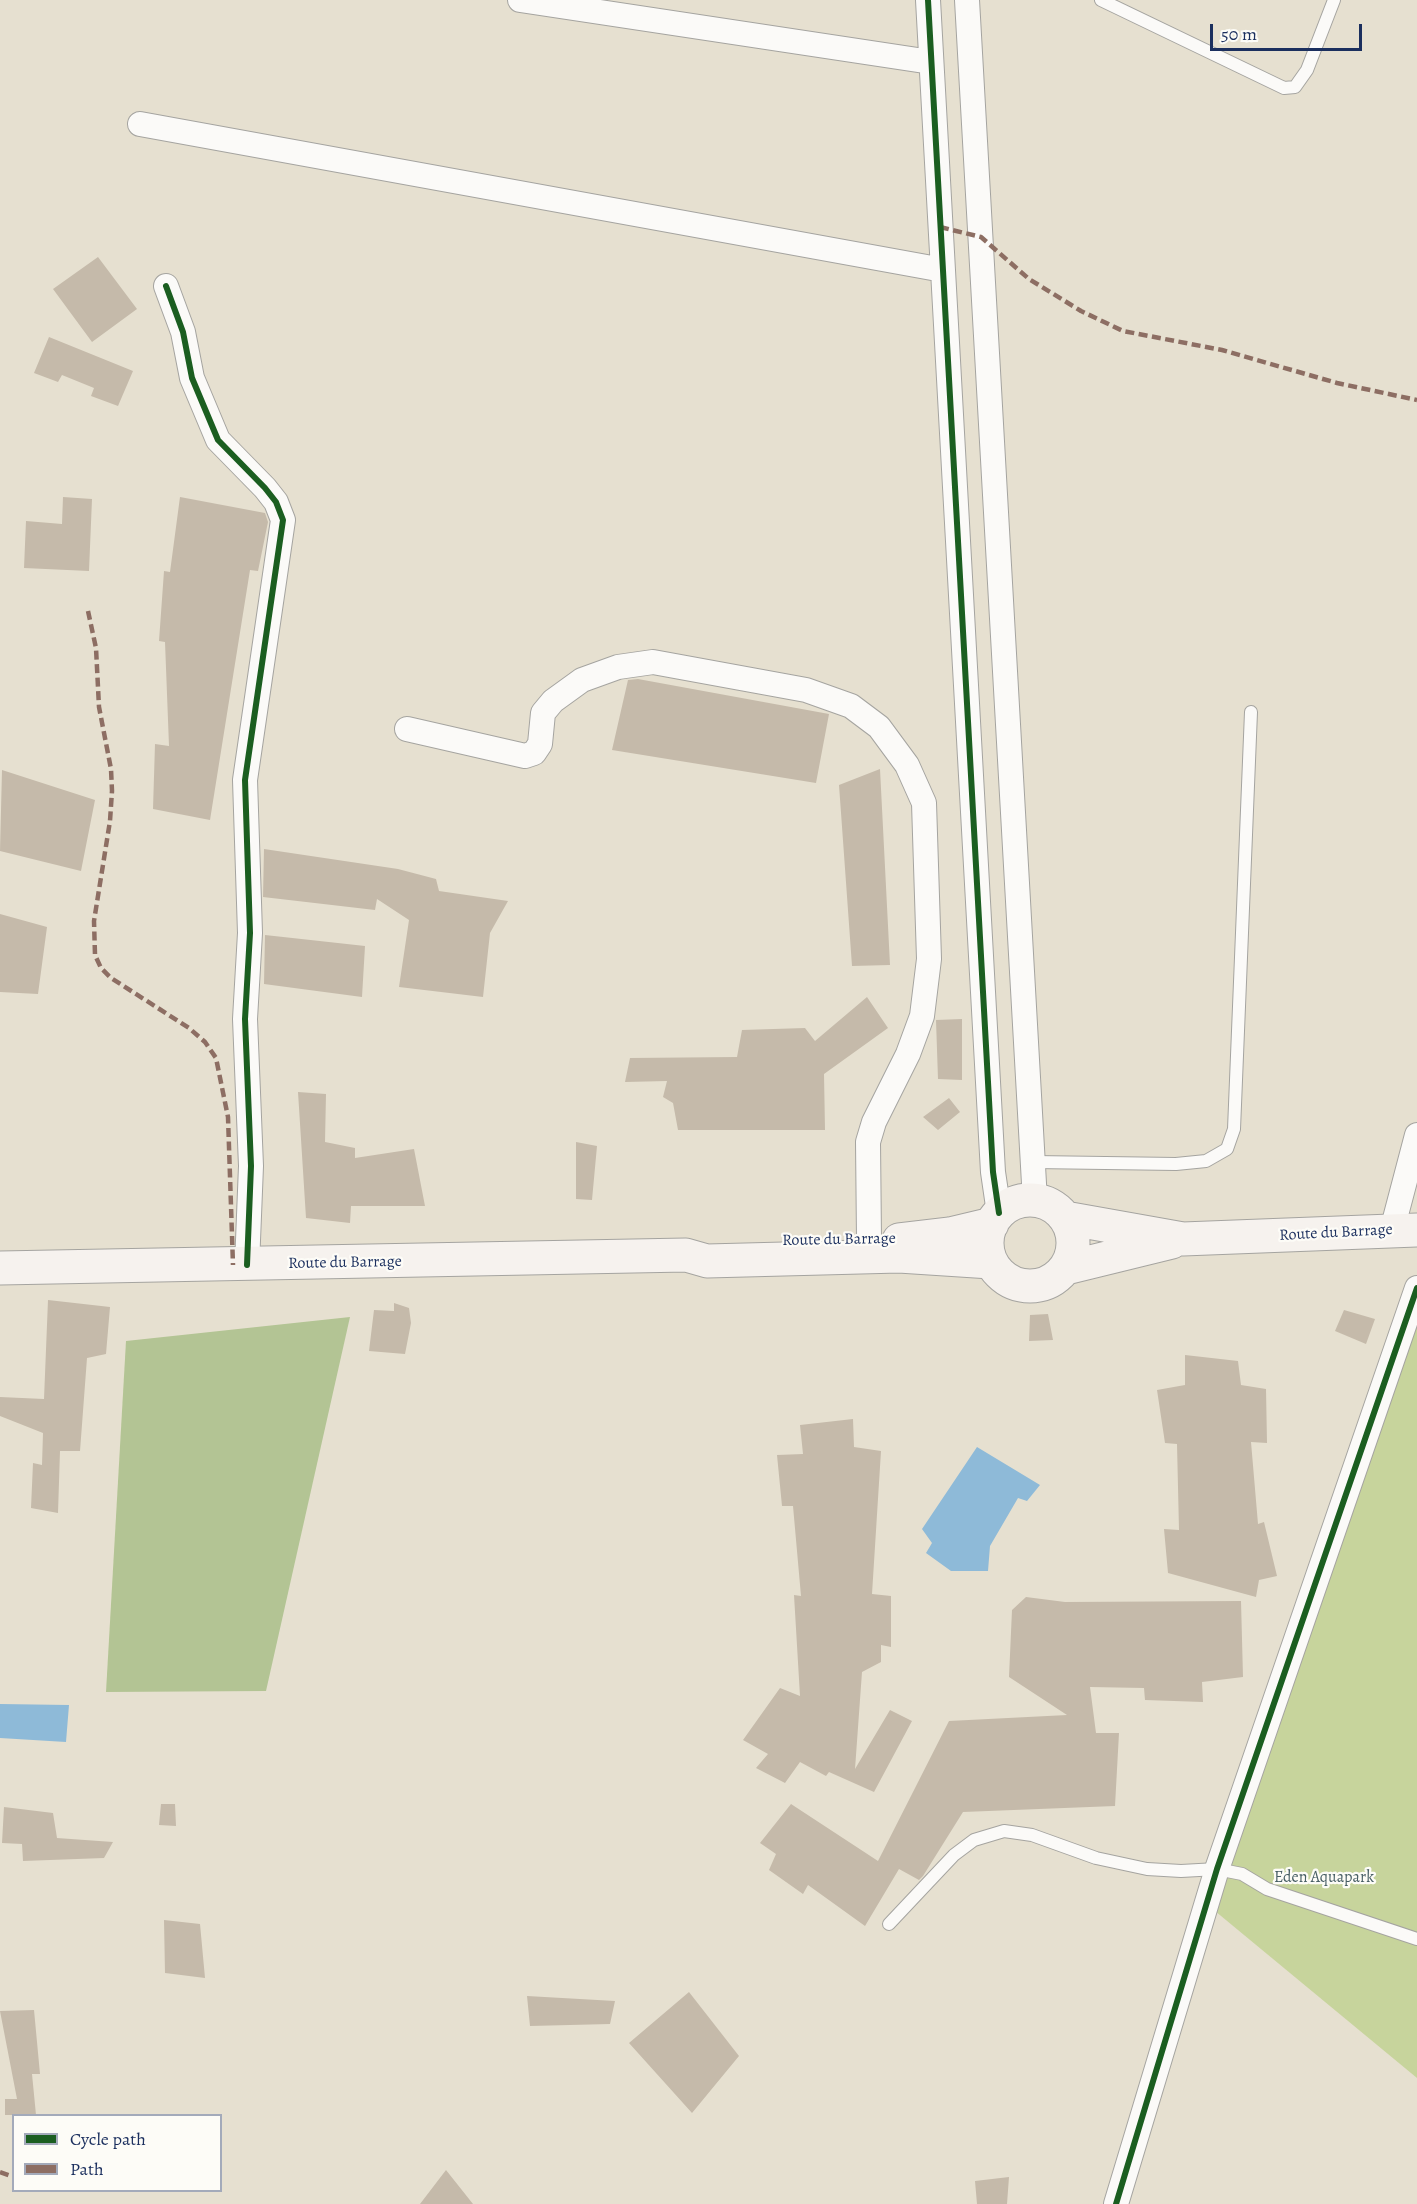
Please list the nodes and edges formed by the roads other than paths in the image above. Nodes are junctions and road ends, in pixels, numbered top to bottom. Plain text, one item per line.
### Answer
1 (520, 0) edge
2 (928, 0) edge
3 (967, 0) edge
4 (1101, 0) edge
5 (1334, 0) edge
6 (931, 62) junction
7 (140, 124) dead end
8 (943, 270) junction
9 (166, 286) dead end
10 (1251, 712) dead end
11 (407, 729) dead end
12 (1417, 1135) edge
13 (1034, 1162) junction
14 (1035, 1201) junction
15 (995, 1218) junction
16 (1065, 1218) junction
17 (1404, 1230) edge
18 (869, 1239) junction
19 (1183, 1239) junction
20 (689, 1255) junction
21 (991, 1262) junction
22 (247, 1264) junction
23 (0, 1268) edge
24 (1065, 1268) junction
25 (1417, 1288) edge
26 (1217, 1869) junction
27 (889, 1924) dead end
28 (1417, 1939) edge
29 (1116, 2204) edge

1 - 6 street
2 - 6 street
3 - 13 street
4 - 5 lane
6 - 8 street
7 - 8 street
8 - 15 street
9 - 22 street
10 - 13 lane
11 - 18 street
12 - 17 street
13 - 14 street
14 - 15 main road, Route du Barrage
14 - 16 main road, Route du Barrage
15 - 18 main road, Route du Barrage
15 - 21 main road
16 - 19 main road, Route du Barrage
16 - 24 main road
17 - 19 main road, Route du Barrage
18 - 20 main road, Route du Barrage
19 - 24 main road, Route du Barrage
20 - 21 main road, Route du Barrage
20 - 22 main road, Route du Barrage
21 - 24 main road, Route du Barrage
22 - 23 main road, Route du Barrage
25 - 26 street
26 - 27 lane
26 - 28 lane
26 - 29 street

